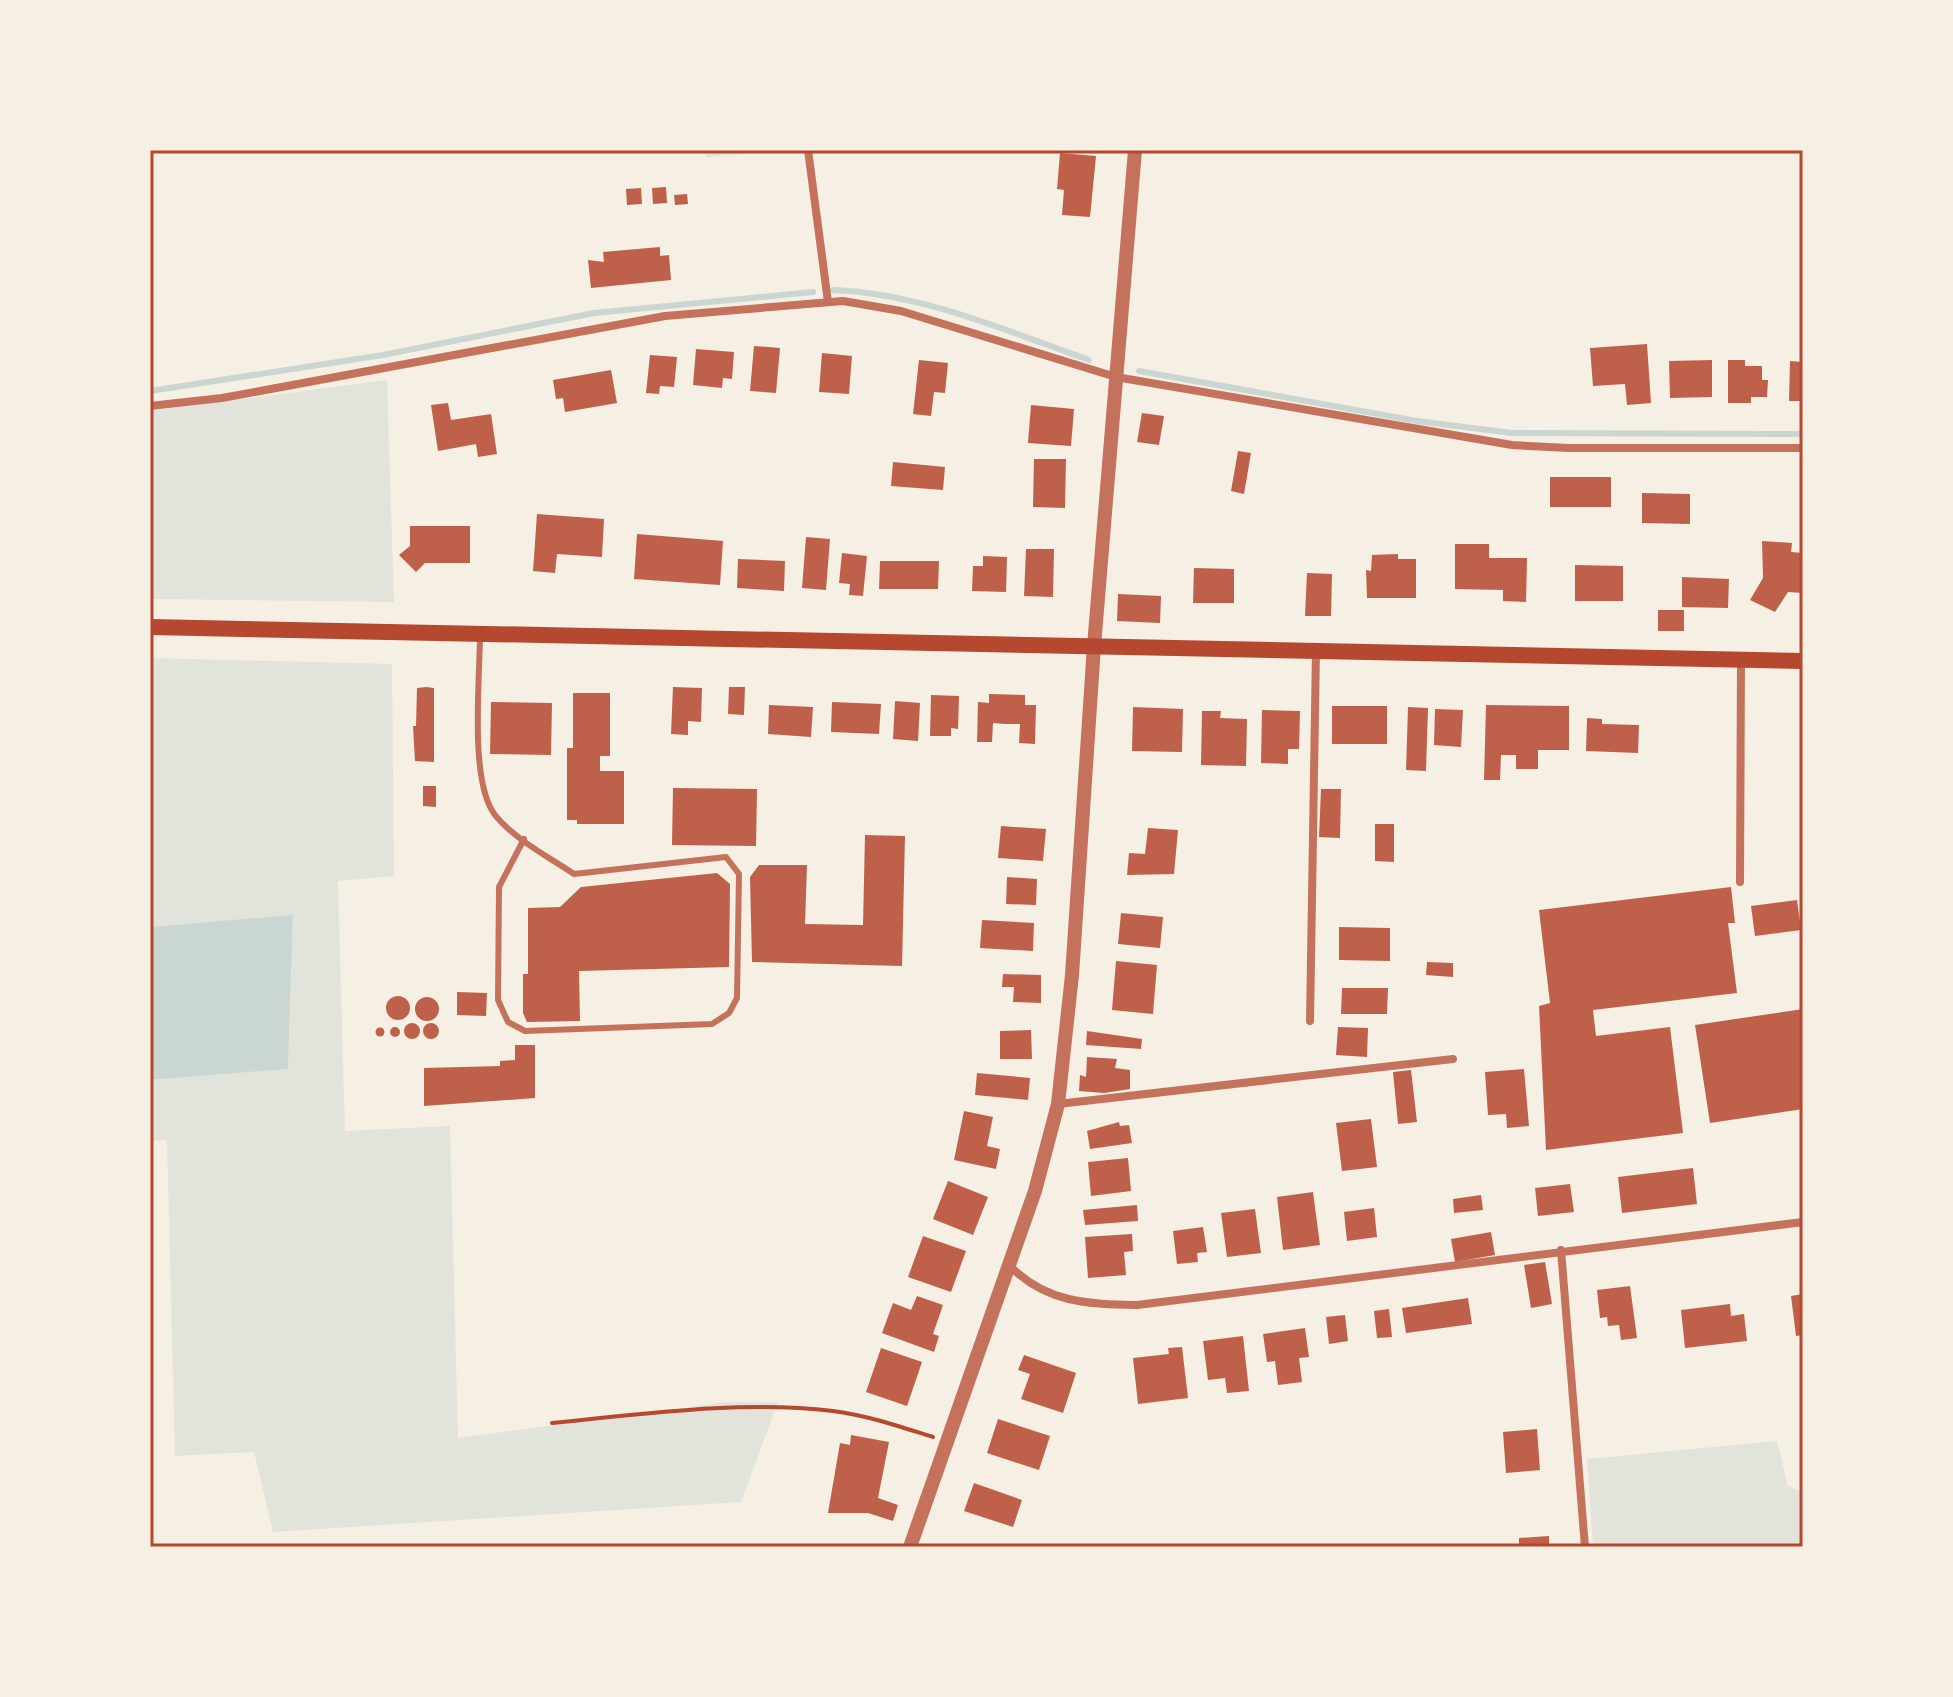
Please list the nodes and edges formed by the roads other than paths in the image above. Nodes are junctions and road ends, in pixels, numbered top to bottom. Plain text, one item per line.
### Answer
1 (808, 150) edge
2 (1135, 150) edge
3 (828, 302) junction
4 (1116, 377) junction
5 (150, 406) edge
6 (1803, 448) edge
7 (150, 627) edge
8 (480, 634) junction
9 (1094, 646) junction
10 (1316, 650) junction
11 (1741, 660) junction
12 (1803, 661) edge
13 (524, 839) junction
14 (1740, 882) dead end
15 (1310, 1021) dead end
16 (1453, 1059) dead end
17 (1058, 1104) junction
18 (1803, 1222) edge
19 (1561, 1250) junction
20 (1010, 1266) junction
21 (910, 1547) edge
22 (1585, 1547) edge

1 - 3 street
2 - 4 street
3 - 4 street
3 - 5 street
4 - 6 street
4 - 9 street
7 - 8 main road
8 - 9 main road
8 - 13 lane
9 - 10 main road
9 - 17 street
10 - 11 main road
10 - 15 street
11 - 12 main road
11 - 14 street
13 - 13 lane
16 - 17 street
17 - 20 street
18 - 19 street
19 - 20 street
19 - 22 street
20 - 21 street

